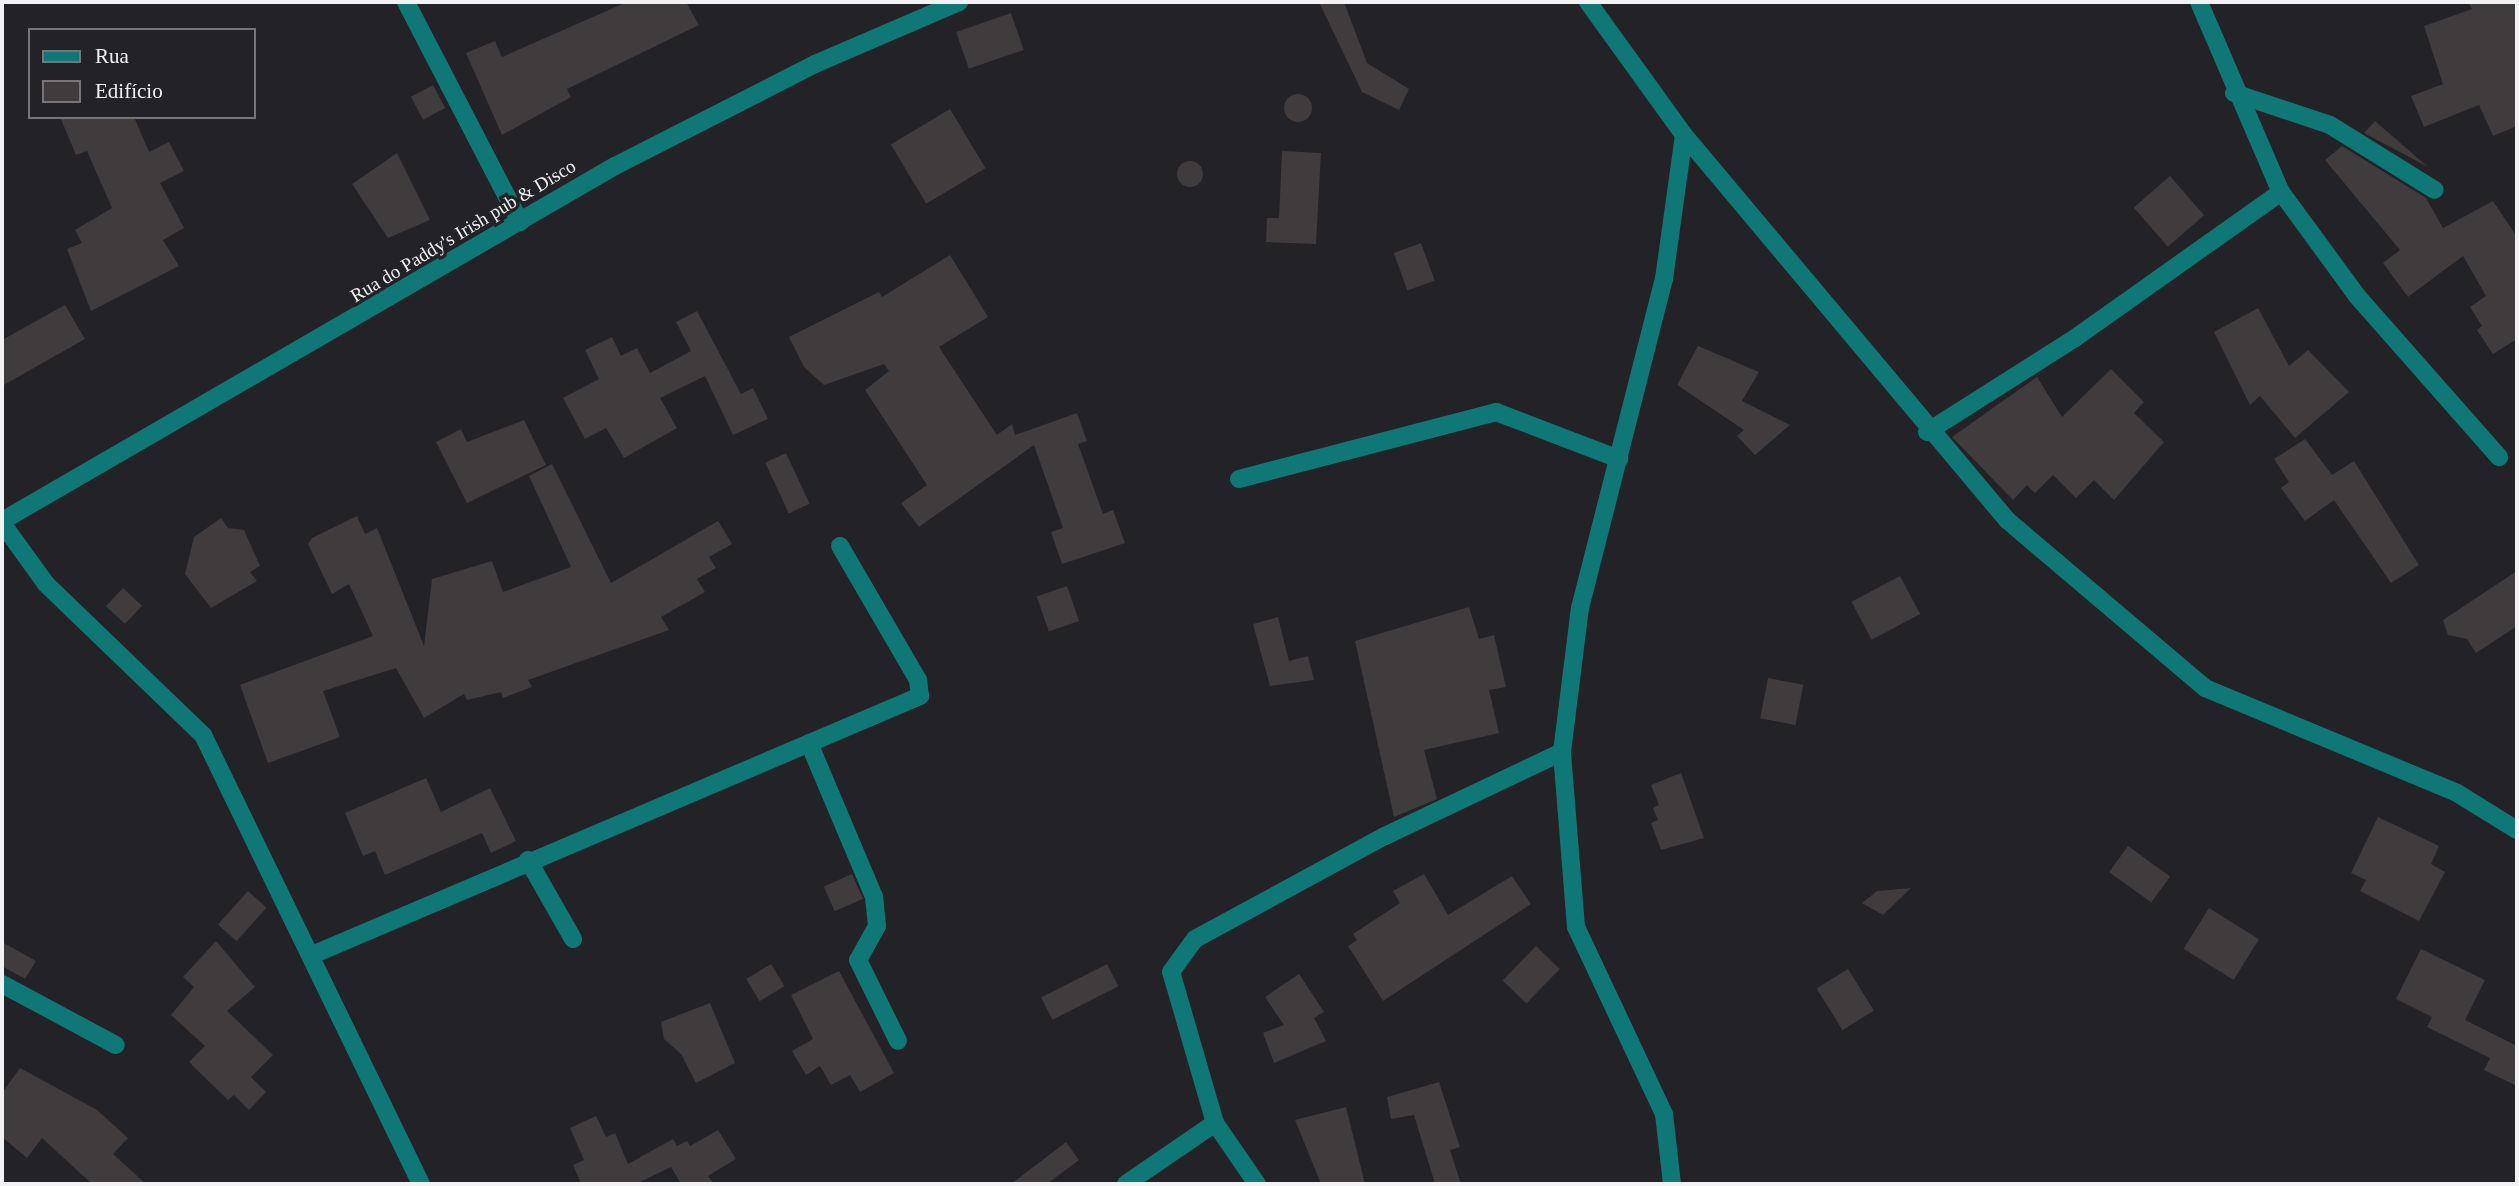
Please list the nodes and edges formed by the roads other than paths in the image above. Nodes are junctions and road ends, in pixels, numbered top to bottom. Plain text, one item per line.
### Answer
1 (406, 2) edge
2 (959, 2) edge
3 (1588, 2) edge
4 (2199, 2) edge
5 (2234, 93) junction
6 (1684, 135) junction
7 (2435, 190) dead end
8 (2281, 192) junction
9 (520, 222) junction
10 (1927, 432) junction
11 (2499, 457) dead end
12 (1619, 459) junction
13 (1239, 479) dead end
14 (2, 522) edge
15 (840, 546) dead end
16 (809, 743) junction
17 (1562, 752) junction
18 (2517, 830) edge
19 (528, 860) junction
20 (573, 939) dead end
21 (312, 955) junction
22 (2, 984) edge
23 (898, 1041) dead end
24 (116, 1045) dead end
25 (1216, 1123) junction
26 (421, 1184) edge
27 (1126, 1184) edge
28 (1257, 1184) edge
29 (1672, 1184) edge

1 - 9 street
2 - 9 street, Rua do Paddy's Irish pub & Disco
3 - 6 street
4 - 5 street
5 - 7 street
5 - 8 street
6 - 10 street
6 - 12 street
8 - 10 street
8 - 11 street
9 - 14 street, Rua do Paddy's Irish pub & Disco
10 - 18 street
12 - 13 street
12 - 17 street
14 - 21 street
15 - 16 street
16 - 19 street
16 - 23 street
17 - 25 street
17 - 29 street
19 - 20 street
19 - 21 street
21 - 26 street
22 - 24 street
25 - 27 street
25 - 28 street

